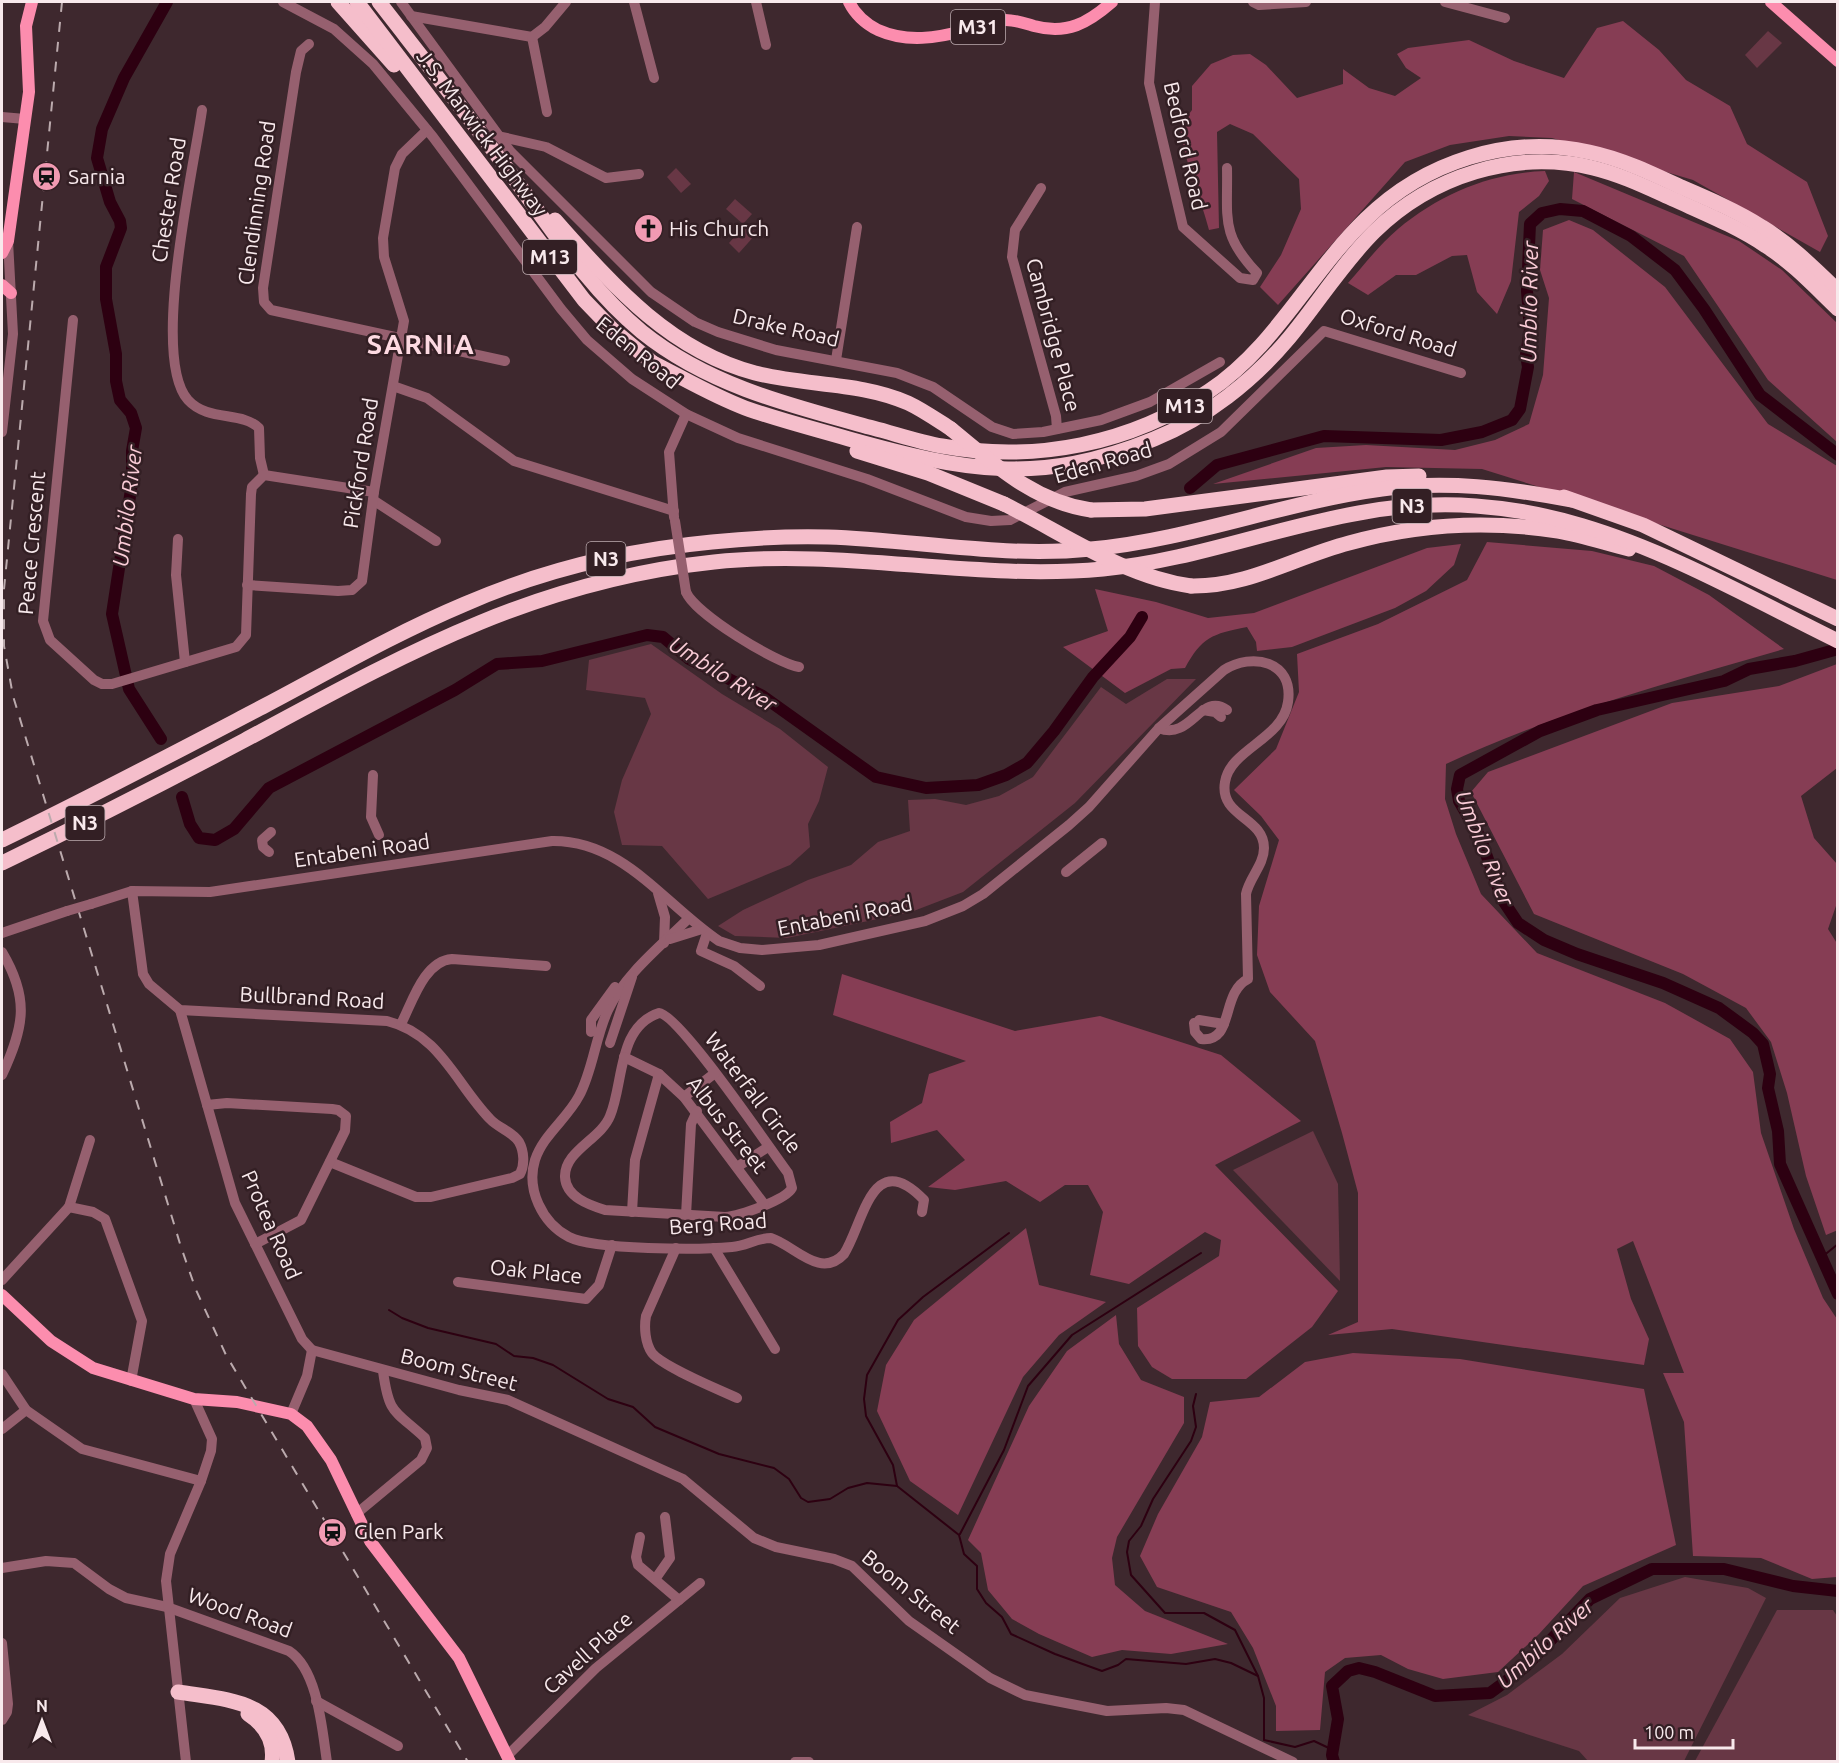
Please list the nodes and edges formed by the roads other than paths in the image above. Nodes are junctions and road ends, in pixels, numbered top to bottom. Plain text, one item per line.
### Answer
1 (32, 2) edge
2 (283, 2) edge
3 (338, 2) edge
4 (357, 2) edge
5 (379, 2) edge
6 (401, 2) edge
7 (566, 2) edge
8 (634, 2) edge
9 (756, 2) edge
10 (849, 2) edge
11 (1112, 2) edge
12 (1155, 2) edge
13 (1252, 2) edge
14 (1306, 2) edge
15 (1445, 2) edge
16 (1771, 2) edge
17 (411, 16) junction
18 (1505, 18) dead end
19 (532, 37) junction
20 (309, 44) dead end
21 (766, 45) dead end
22 (1838, 62) edge
23 (654, 78) dead end
24 (202, 110) dead end
25 (547, 112) dead end
26 (2, 117) edge
27 (25, 119) junction
28 (427, 130) junction
29 (498, 136) junction
30 (459, 139) junction
31 (504, 164) junction
32 (1227, 168) dead end
33 (639, 174) dead end
34 (1041, 188) dead end
35 (856, 227) dead end
36 (8, 241) junction
37 (2, 253) edge
38 (6, 289) edge
39 (1838, 291) edge
40 (1838, 309) edge
41 (73, 320) dead end
42 (1324, 332) joint
43 (402, 337) junction
44 (836, 360) junction
45 (505, 361) dead end
46 (1220, 362) dead end
47 (654, 363) junction
48 (1461, 373) dead end
49 (393, 386) junction
50 (686, 414) junction
51 (1057, 429) junction
52 (2, 432) edge
53 (264, 474) junction
54 (374, 496) junction
55 (1571, 500) junction
56 (674, 516) junction
57 (178, 539) dead end
58 (436, 541) dead end
59 (1672, 559) junction
60 (247, 585) junction
61 (1838, 619) edge
62 (1838, 641) edge
63 (185, 662) junction
64 (799, 668) dead end
65 (1224, 713) dead end
66 (1159, 728) junction
67 (373, 775) dead end
68 (271, 832) dead end
69 (379, 835) dead end
70 (2, 840) edge
71 (1102, 843) dead end
72 (269, 852) dead end
73 (2, 863) edge
74 (1066, 872) dead end
75 (132, 891) junction
76 (657, 892) junction
77 (689, 918) junction
78 (704, 931) junction
79 (2, 933) edge
80 (666, 941) junction
81 (2, 952) edge
82 (546, 966) dead end
83 (633, 974) junction
84 (760, 986) dead end
85 (180, 1010) junction
86 (401, 1024) junction
87 (1224, 1024) junction
88 (591, 1032) dead end
89 (625, 1053) junction
90 (715, 1072) junction
91 (659, 1074) junction
92 (2, 1075) edge
93 (684, 1097) junction
94 (207, 1105) junction
95 (697, 1111) junction
96 (90, 1140) dead end
97 (768, 1147) junction
98 (330, 1162) junction
99 (737, 1167) junction
100 (764, 1204) junction
101 (69, 1207) junction
102 (632, 1212) junction
103 (922, 1212) dead end
104 (686, 1215) junction
105 (255, 1244) junction
106 (612, 1245) junction
107 (676, 1248) junction
108 (714, 1248) junction
109 (2, 1280) edge
110 (458, 1282) dead end
111 (2, 1294) edge
112 (775, 1349) dead end
113 (312, 1350) junction
114 (383, 1371) junction
115 (2, 1374) edge
116 (130, 1381) junction
117 (737, 1398) dead end
118 (194, 1399) junction
119 (26, 1410) junction
120 (291, 1413) junction
121 (2, 1429) edge
122 (201, 1481) junction
123 (356, 1515) junction
124 (665, 1517) dead end
125 (640, 1537) dead end
126 (2, 1568) edge
127 (656, 1578) junction
128 (700, 1583) dead end
129 (679, 1600) junction
130 (167, 1607) junction
131 (2, 1643) edge
132 (178, 1698) junction
133 (316, 1701) junction
134 (2, 1720) edge
135 (398, 1746) dead end
136 (509, 1759) edge
137 (186, 1761) edge
138 (272, 1761) edge
139 (288, 1761) edge
140 (327, 1761) edge
141 (1293, 1761) edge

1 - 27 main road
2 - 28 street, Eden Road
3 - 30 highway
4 - 30 highway, J.S. Marwick Highway / M13
5 - 31 highway, J.S. Marwick Highway / M13
6 - 17 street, Drake Road
7 - 19 street
8 - 23 street
9 - 21 street
10 - 11 main road, M31
12 - 32 street, Bedford Road
13 - 14 street
15 - 18 street
16 - 22 main road
17 - 19 street
17 - 29 street, Drake Road
19 - 25 street
20 - 43 street, Clendinning Road
24 - 53 street, Chester Road
26 - 27 street
27 - 36 main road
28 - 43 street, Pickford Road
28 - 50 street, Eden Road
29 - 33 street
29 - 44 street, Drake Road
30 - 47 highway, J.S. Marwick Highway / M13
31 - 39 highway, M13
31 - 55 highway, bridge
34 - 51 street, Cambridge Place
35 - 44 street
36 - 37 main road
36 - 38 street
38 - 52 street
40 - 47 highway, M13
41 - 63 street, Peace Crescent
42 - 48 street, Oxford Road
42 - 50 street, Eden Road
43 - 45 street, Clendinning Road
43 - 49 street, Pickford Road
44 - 51 street, Drake Road
46 - 51 street, Drake Road
47 - 59 highway, bridge
49 - 54 street, Pickford Road
49 - 56 street
50 - 56 street, Eden Road
53 - 54 street
53 - 60 street
54 - 58 street
54 - 60 street, Pickford Road
55 - 61 highway, N3
55 - 70 highway, N3
56 - 64 street, Eden Road, bridge
57 - 63 street
59 - 62 highway, N3
59 - 73 highway, N3
60 - 63 street, Peace Crescent
65 - 66 street
66 - 78 street, Entabeni Road
66 - 87 street, Entabeni Road
67 - 69 street
68 - 72 street
71 - 74 street
75 - 76 street, Entabeni Road
75 - 79 street, Entabeni Road, bridge
75 - 85 street
76 - 77 street, Entabeni Road
76 - 80 street
77 - 78 street, Entabeni Road
77 - 80 street
78 - 80 street
78 - 84 street
80 - 83 street
81 - 92 street
82 - 86 street
83 - 88 street
83 - 89 street
83 - 106 street, Berg Road
85 - 86 street, Bullbrand Road
85 - 94 street, Protea Road
86 - 98 street, Bullbrand Road
87 - 87 street
89 - 90 street, Waterfall Circle
89 - 91 street, Albus Street
89 - 102 street, Waterfall Circle
90 - 93 street
90 - 97 street, Waterfall Circle
91 - 93 street, Albus Street
91 - 102 street
93 - 95 street, Albus Street
94 - 98 street
94 - 105 street, Protea Road
95 - 99 street, Albus Street
95 - 104 street
96 - 101 street
97 - 99 street
97 - 100 street, Waterfall Circle
98 - 105 street
99 - 100 street, Albus Street
100 - 104 street, Waterfall Circle
101 - 109 street
101 - 116 street
102 - 104 street, Waterfall Circle
103 - 108 street, Berg Road
105 - 113 street, Protea Road
106 - 107 street, Berg Road
106 - 110 street, Oak Place
107 - 108 street, Berg Road
107 - 117 street
108 - 112 street
111 - 116 main road
113 - 114 street, Boom Street
113 - 120 street
114 - 123 street
114 - 141 street, Boom Street
115 - 119 street
116 - 118 main road
118 - 120 main road
118 - 122 street
119 - 121 street
119 - 122 street
120 - 123 main road
122 - 130 street
123 - 136 main road
124 - 127 street
125 - 127 street
126 - 130 street, Wood Road
127 - 129 street
128 - 129 street, Cavell Place
129 - 136 street, Cavell Place
130 - 132 street
130 - 133 street, Wood Road
131 - 134 street
132 - 137 street
132 - 138 highway
132 - 139 highway
133 - 135 street
133 - 140 street, Wood Road

